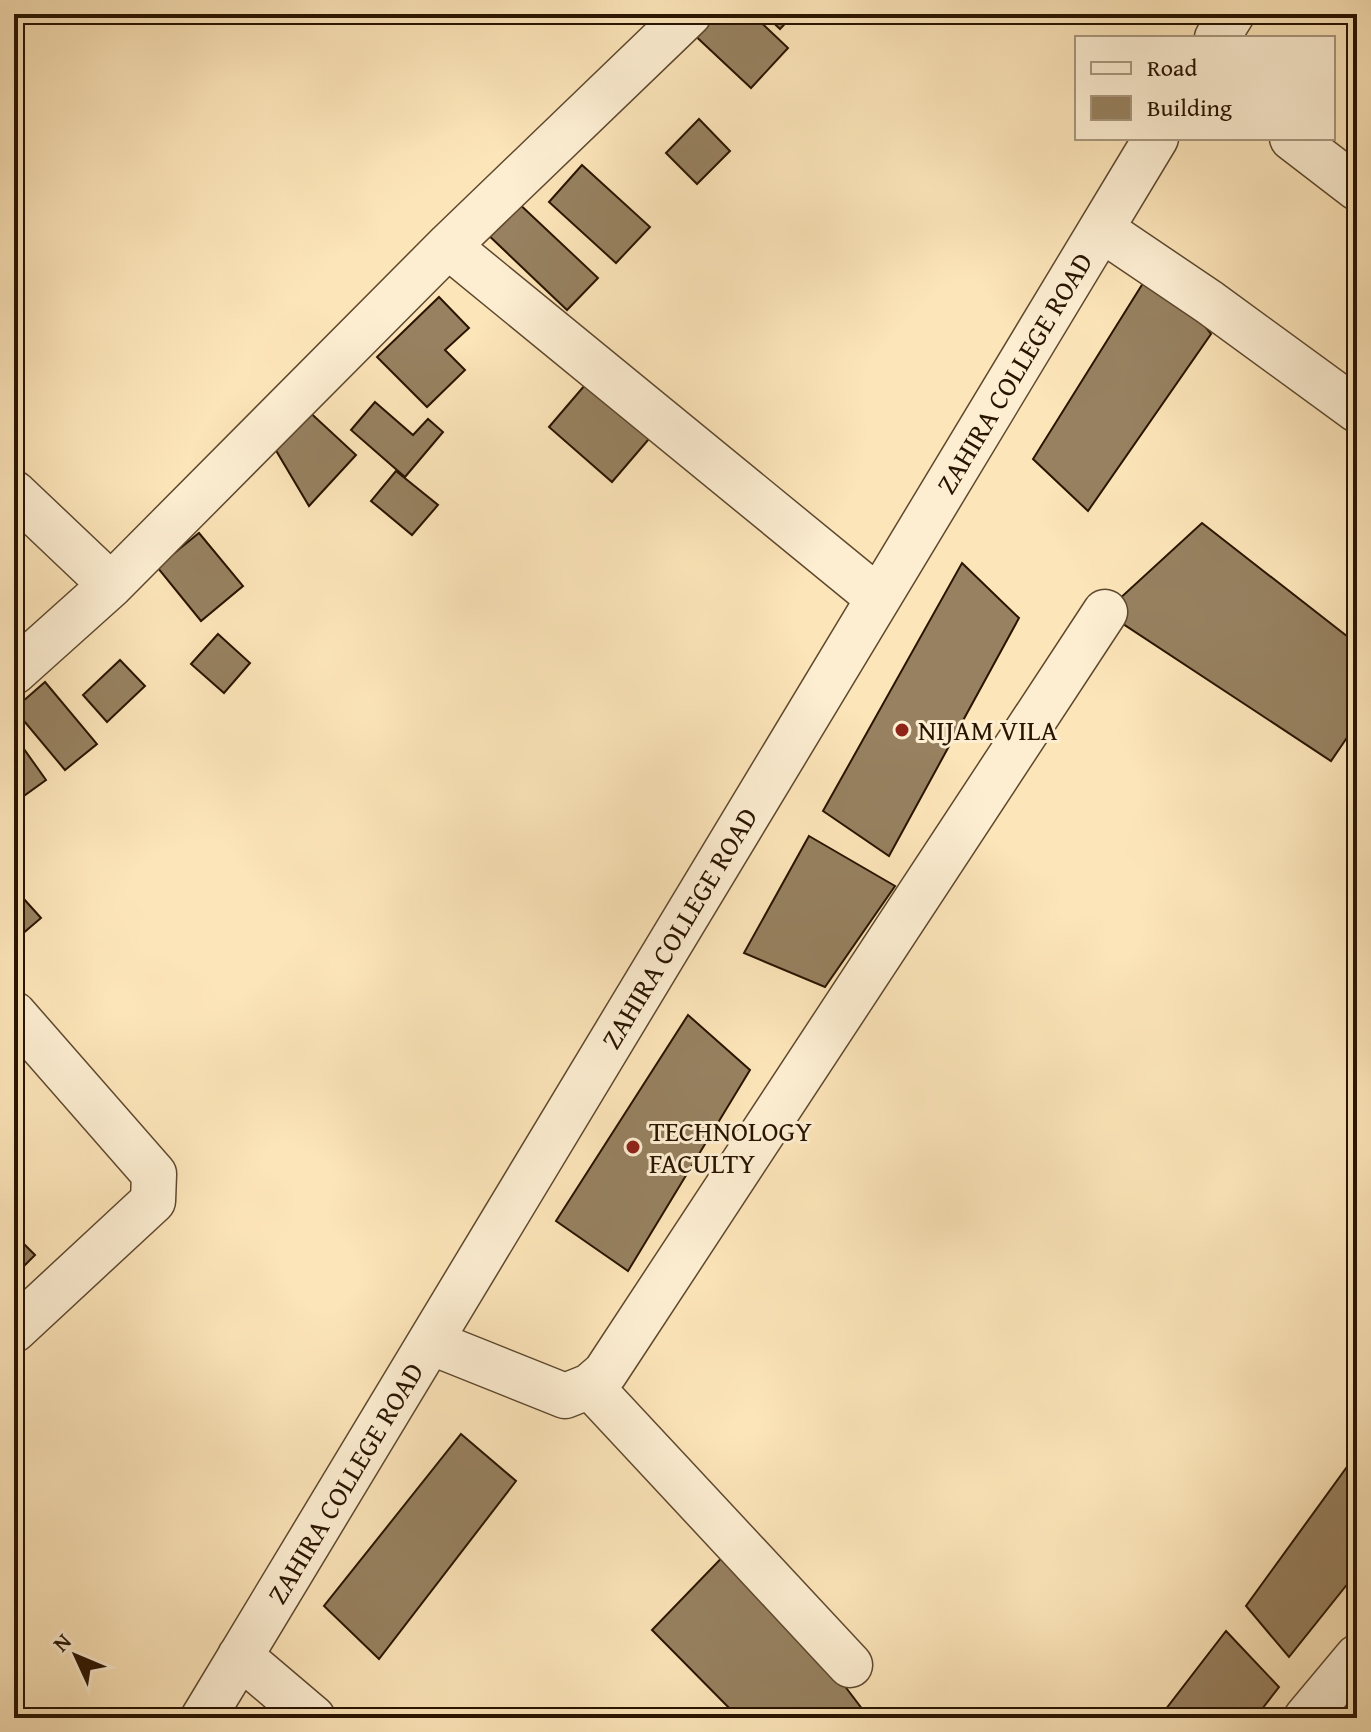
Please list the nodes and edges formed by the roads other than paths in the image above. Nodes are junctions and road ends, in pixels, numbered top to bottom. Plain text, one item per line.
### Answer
1 (689, 14) edge
2 (1232, 14) edge
3 (1218, 36) edge
4 (1155, 140) edge
5 (1295, 140) edge
6 (1357, 188) edge
7 (1101, 229) junction
8 (448, 246) junction
9 (1357, 410) edge
10 (14, 493) edge
11 (111, 585) junction
12 (878, 598) junction
13 (1105, 612) dead end
14 (14, 672) edge
15 (14, 1014) edge
16 (14, 1330) edge
17 (430, 1342) junction
18 (590, 1386) junction
19 (240, 1656) junction
20 (1357, 1657) edge
21 (850, 1665) dead end
22 (203, 1718) edge
23 (313, 1718) edge
24 (1306, 1718) edge

1 - 8 street
2 - 3 street
4 - 7 street, ZAHIRA COLLEGE ROAD
5 - 6 street
7 - 9 street
7 - 12 street, ZAHIRA COLLEGE ROAD
8 - 11 street
8 - 12 street
10 - 11 street
11 - 14 street
12 - 17 street, ZAHIRA COLLEGE ROAD
13 - 18 street
15 - 16 street
17 - 18 street
17 - 19 street, ZAHIRA COLLEGE ROAD
18 - 21 street
19 - 22 street, ZAHIRA COLLEGE ROAD
19 - 23 street
20 - 24 street

